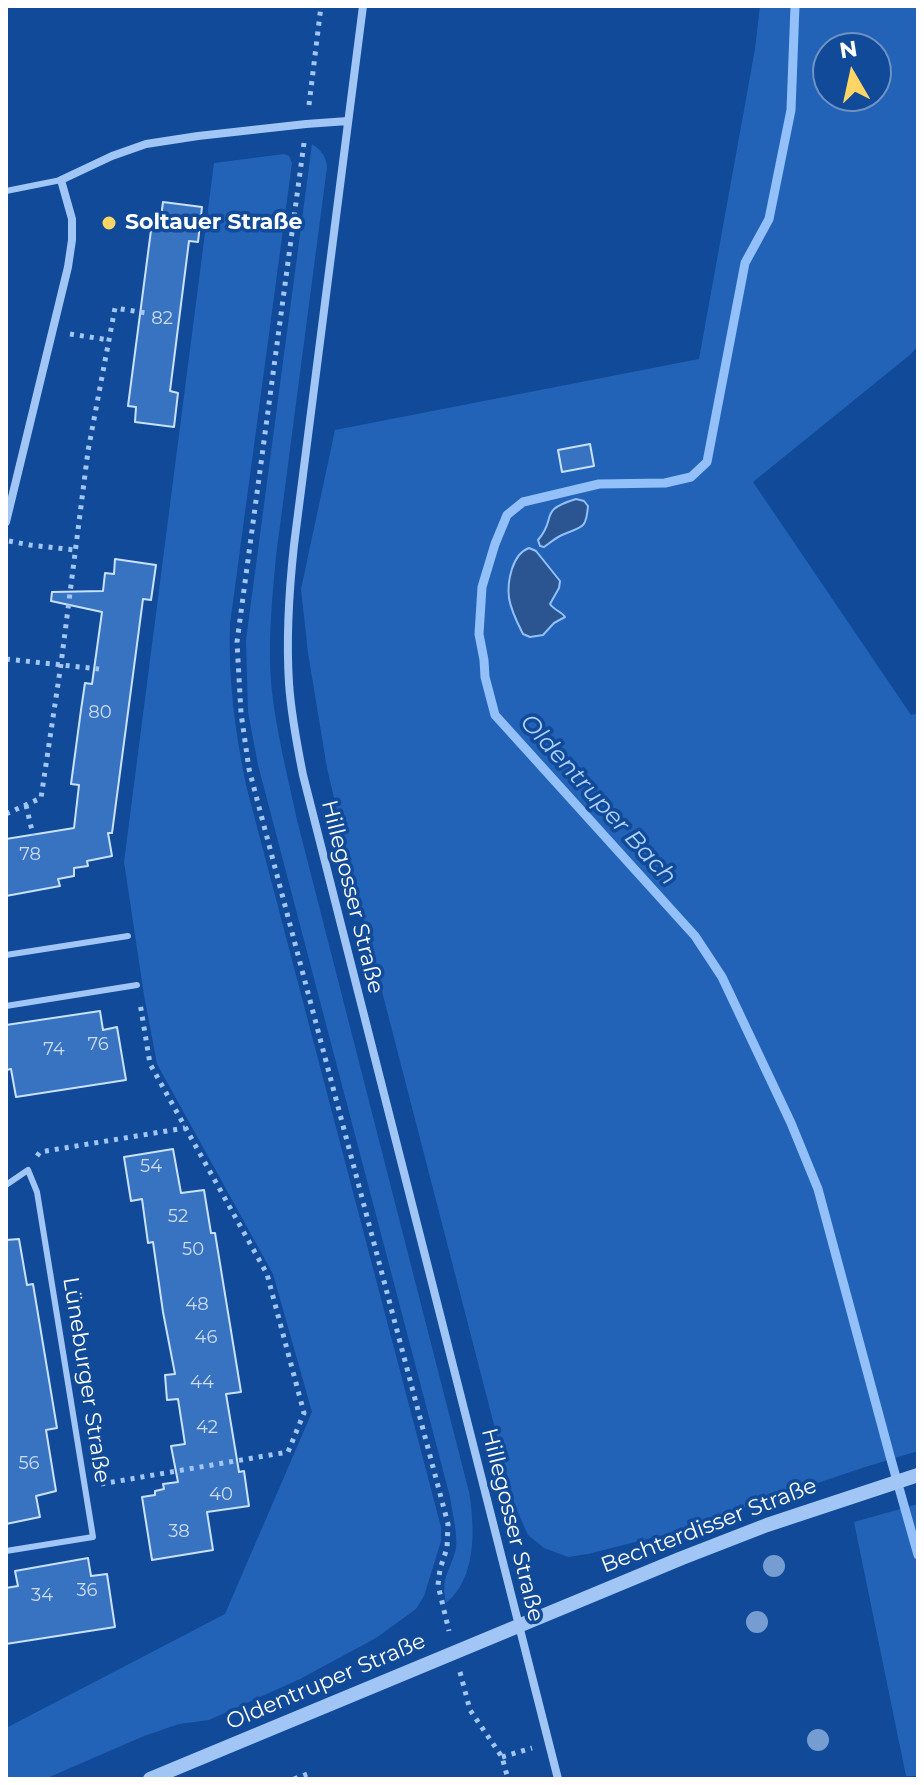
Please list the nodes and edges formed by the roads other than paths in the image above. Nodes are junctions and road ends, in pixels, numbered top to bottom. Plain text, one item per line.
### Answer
1 (363, 6) edge
2 (348, 121) junction
3 (61, 180) junction
4 (6, 191) edge
5 (6, 522) edge
6 (128, 936) dead end
7 (6, 955) edge
8 (137, 985) road end
9 (6, 1006) edge
10 (6, 1185) edge
11 (918, 1475) edge
12 (6, 1551) edge
13 (518, 1625) junction
14 (150, 1779) edge
15 (558, 1779) edge

1 - 2 street, Hillegosser Straße
2 - 3 street
2 - 13 street, Hillegosser Straße
3 - 4 lane
3 - 5 street
6 - 7 lane
8 - 9 lane
10 - 12 lane, Lüneburger Straße
11 - 13 street, Bechterdisser Straße
13 - 14 street, Oldentruper Straße
13 - 15 street, Hillegosser Straße

